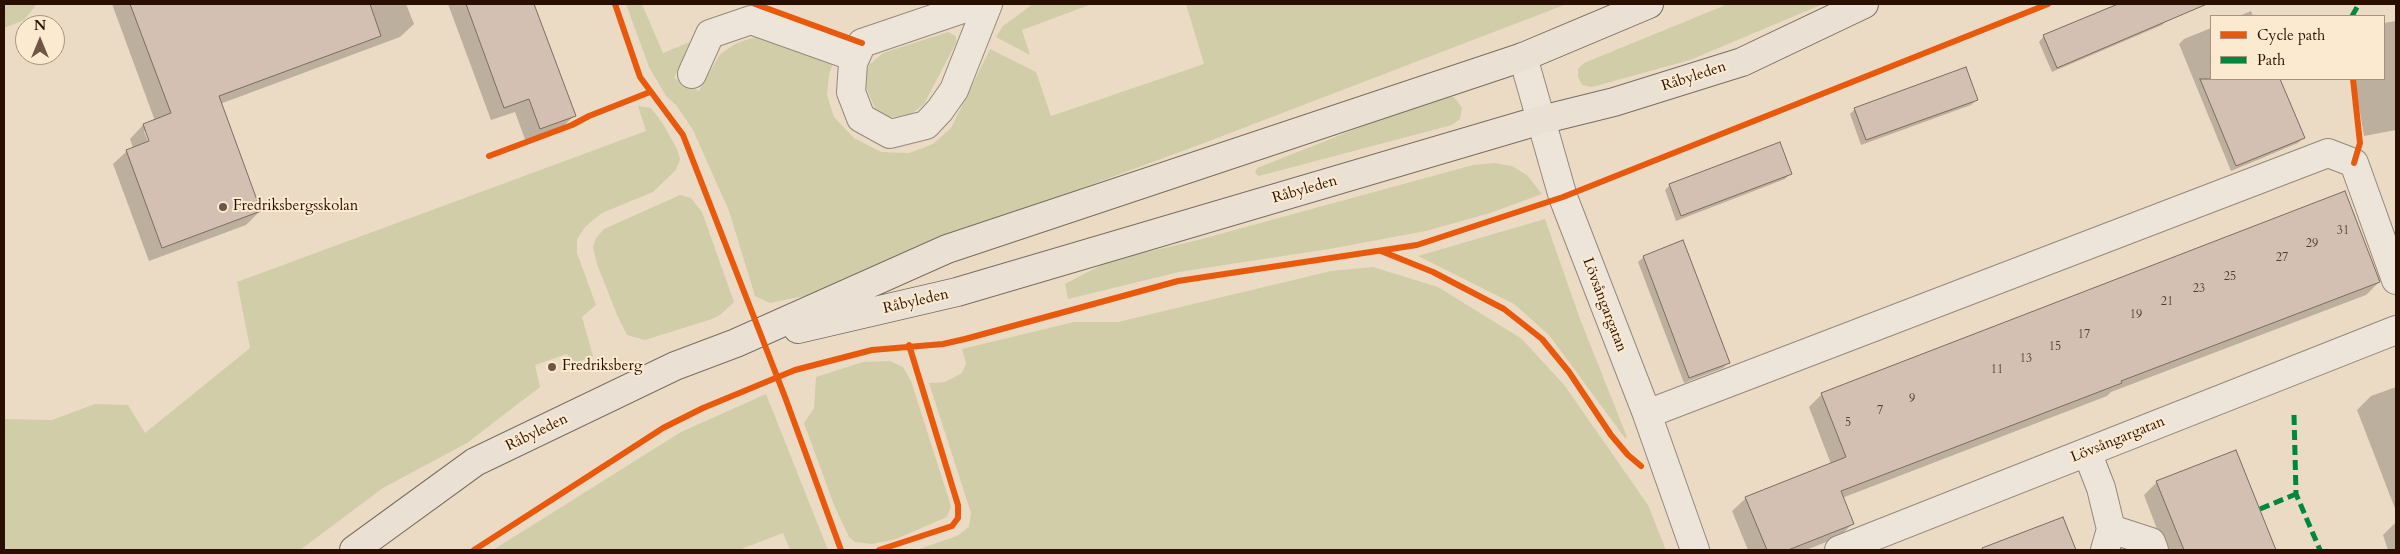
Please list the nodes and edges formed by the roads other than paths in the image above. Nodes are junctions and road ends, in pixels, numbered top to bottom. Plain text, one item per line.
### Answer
1 (977, 4) edge
2 (988, 4) edge
3 (1649, 4) edge
4 (1864, 4) edge
5 (855, 57) junction
6 (1524, 57) junction
7 (692, 74) dead end
8 (1542, 120) junction
9 (2396, 280) edge
10 (2396, 330) edge
11 (736, 343) junction
12 (1647, 414) junction
13 (2087, 452) junction
14 (2108, 540) edge
15 (366, 546) edge
16 (1695, 550) edge
17 (1839, 550) edge
18 (2154, 550) edge

1 - 5 street
2 - 5 street
3 - 6 main road, Råbyleden
4 - 8 main road, Råbyleden
5 - 7 street
6 - 8 street, Lövsångargatan
6 - 11 main road, Råbyleden
8 - 11 main road, Råbyleden
8 - 12 street, Lövsångargatan
9 - 12 street
10 - 13 street, Lövsångargatan
11 - 15 main road, Råbyleden
12 - 16 street, Lövsångargatan
13 - 14 street
13 - 17 street, Lövsångargatan
14 - 18 street

